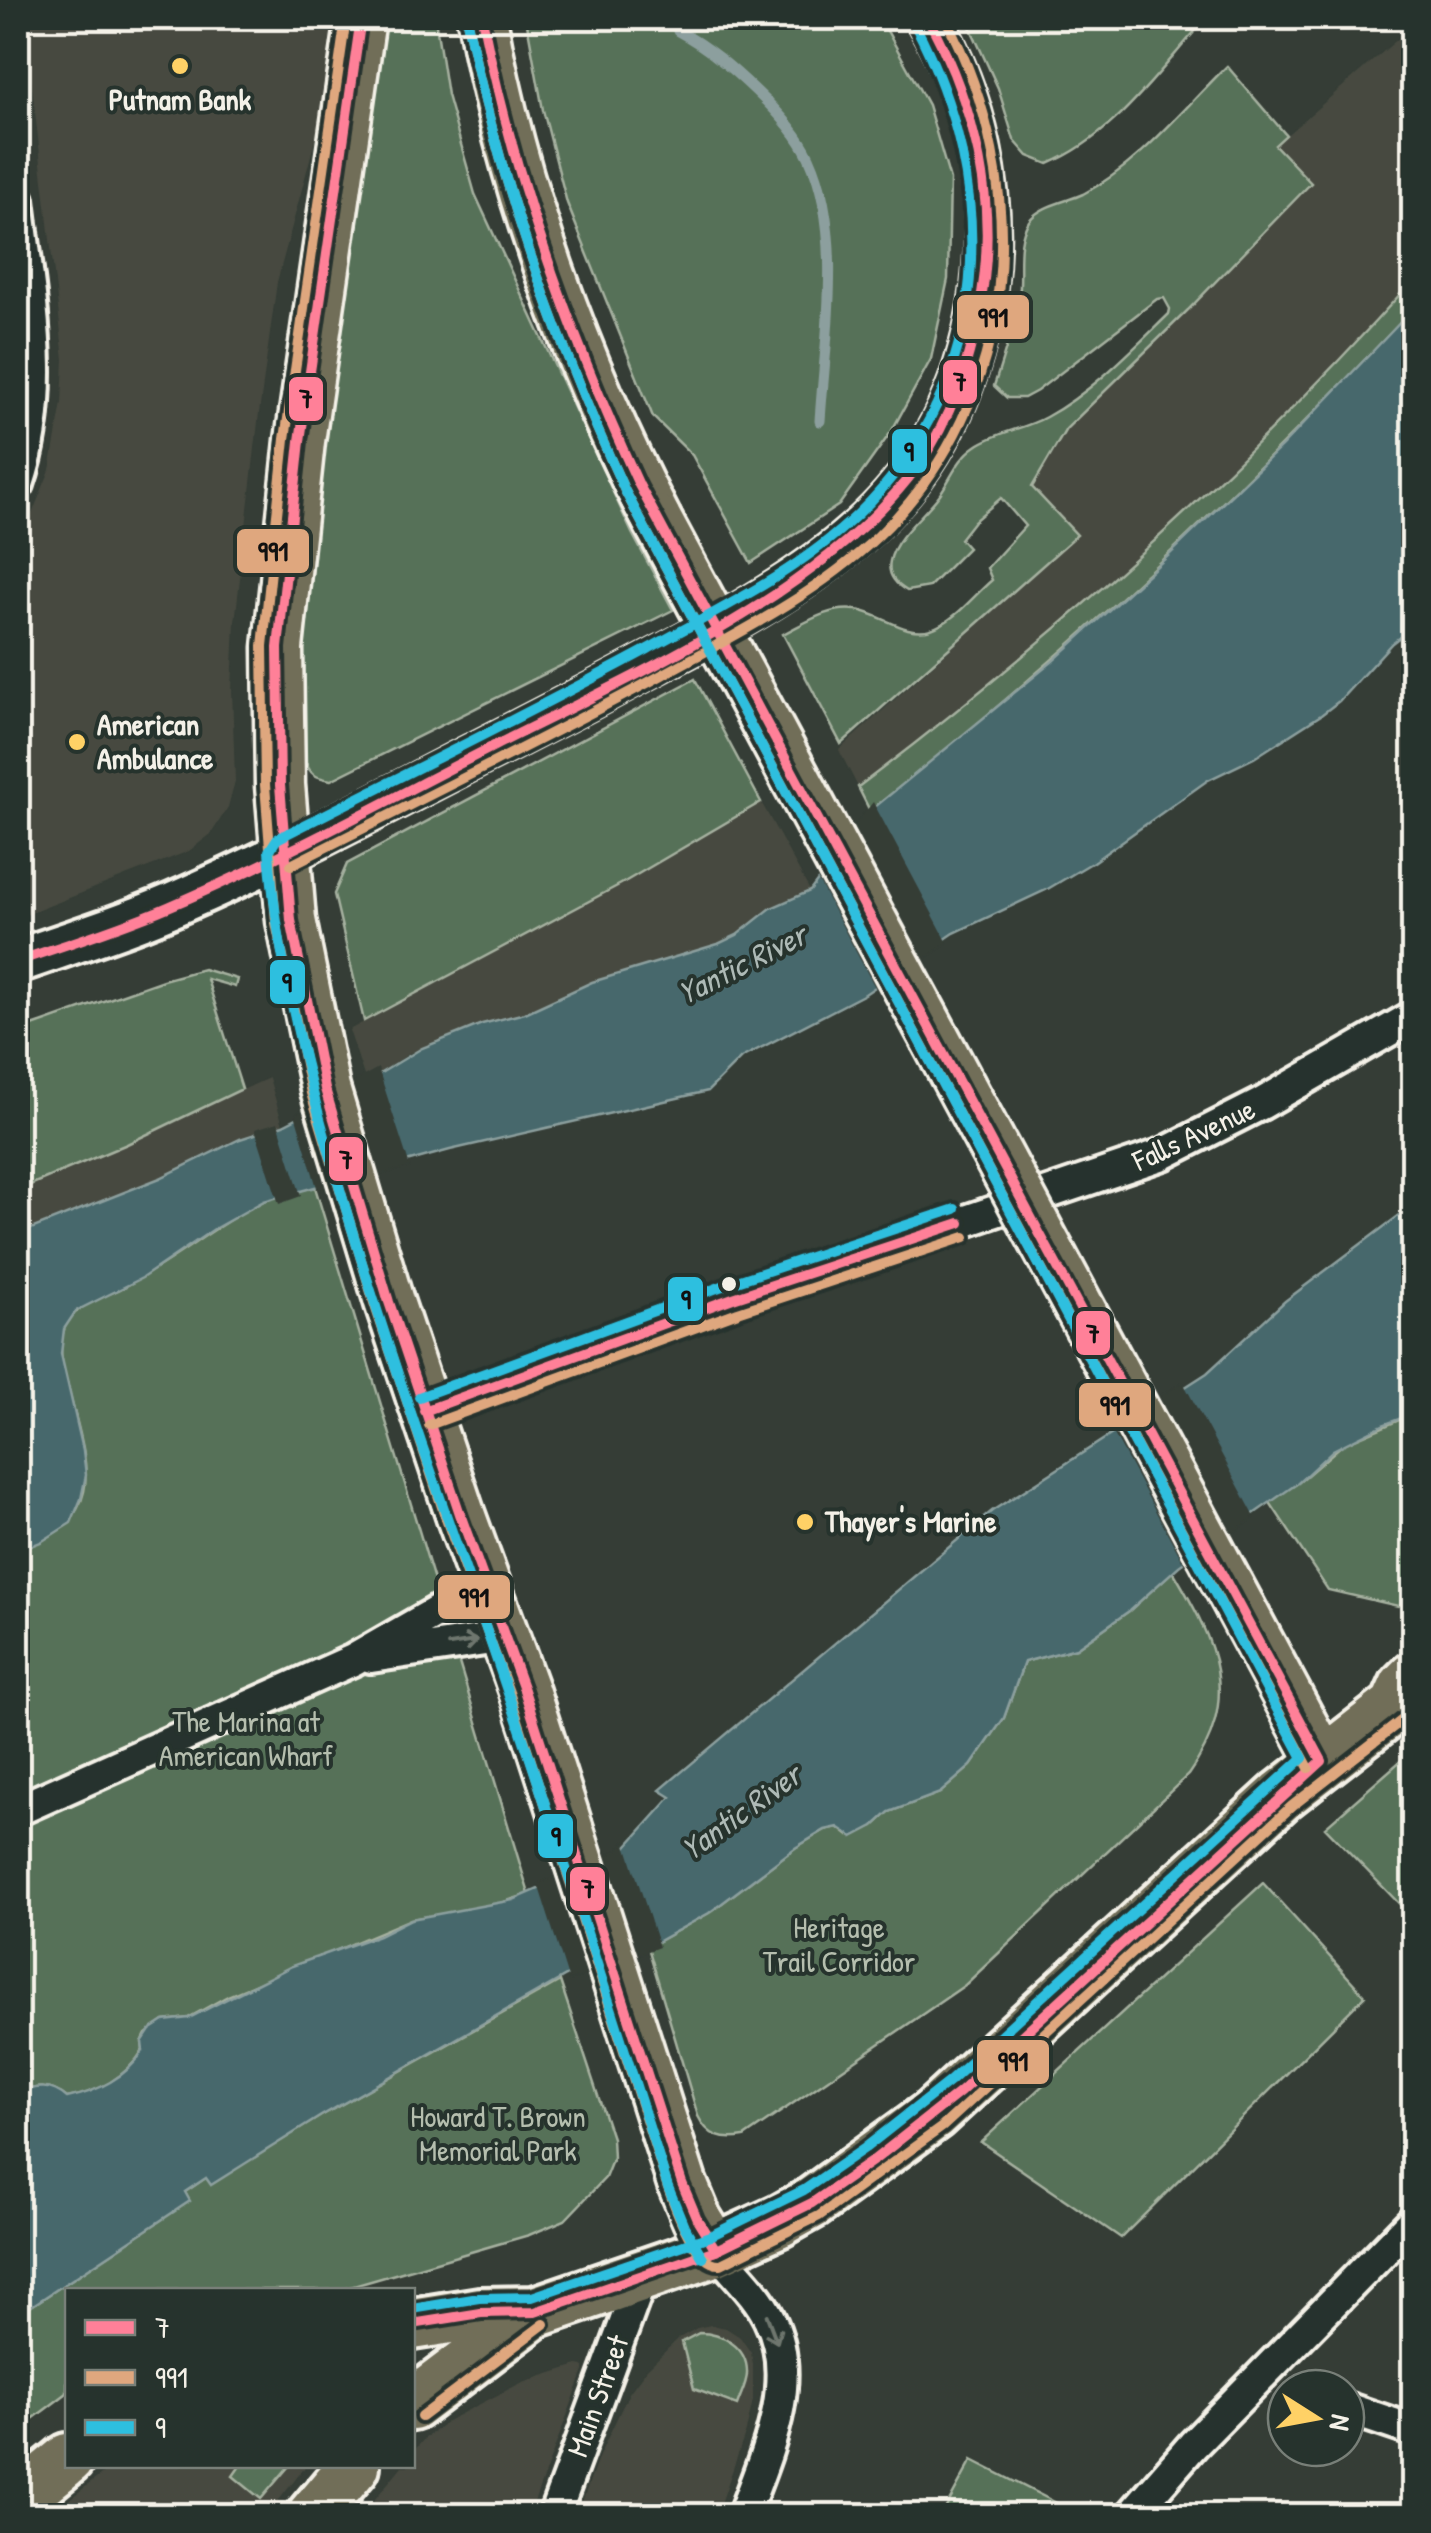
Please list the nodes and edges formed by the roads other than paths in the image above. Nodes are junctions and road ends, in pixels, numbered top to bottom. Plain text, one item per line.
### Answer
1 (361, 18) edge
2 (482, 18) edge
3 (928, 18) edge
4 (18, 200) edge
5 (18, 484) edge
6 (284, 852) junction
7 (18, 960) edge
8 (1414, 1016) edge
9 (960, 1222) tunnel mouth
10 (627, 1336) tunnel mouth
11 (424, 1410) junction
12 (485, 1584) junction
13 (505, 1637) junction
14 (353, 1660) junction
15 (1408, 1697) edge
16 (1322, 1761) junction
17 (18, 1810) edge
18 (1414, 2220) edge
19 (716, 2250) junction
20 (642, 2277) junction
21 (535, 2312) junction
22 (415, 2324) edge
23 (1286, 2368) edge
24 (1266, 2390) edge
25 (415, 2403) edge
26 (1366, 2415) edge
27 (1414, 2431) edge
28 (65, 2461) edge
29 (352, 2468) edge
30 (18, 2500) edge
31 (312, 2516) edge
32 (554, 2516) edge
33 (743, 2516) edge
34 (1131, 2516) edge

1 - 6 main road
2 - 16 main road, bridge
3 - 6 main road
4 - 5 street
6 - 7 main road
6 - 11 main road
8 - 9 street, Falls Avenue
10 - 11 street
11 - 12 main road
12 - 13 main road
12 - 14 street
14 -> 13 street
13 - 19 main road
14 - 17 street
15 - 16 highway
16 - 19 highway
18 - 23 street
19 - 20 highway
19 -> 33 street
20 - 21 highway
20 - 32 street, Main Street
21 - 22 highway
21 - 25 highway
24 - 34 street
26 - 27 street
28 - 30 highway
29 - 31 highway

